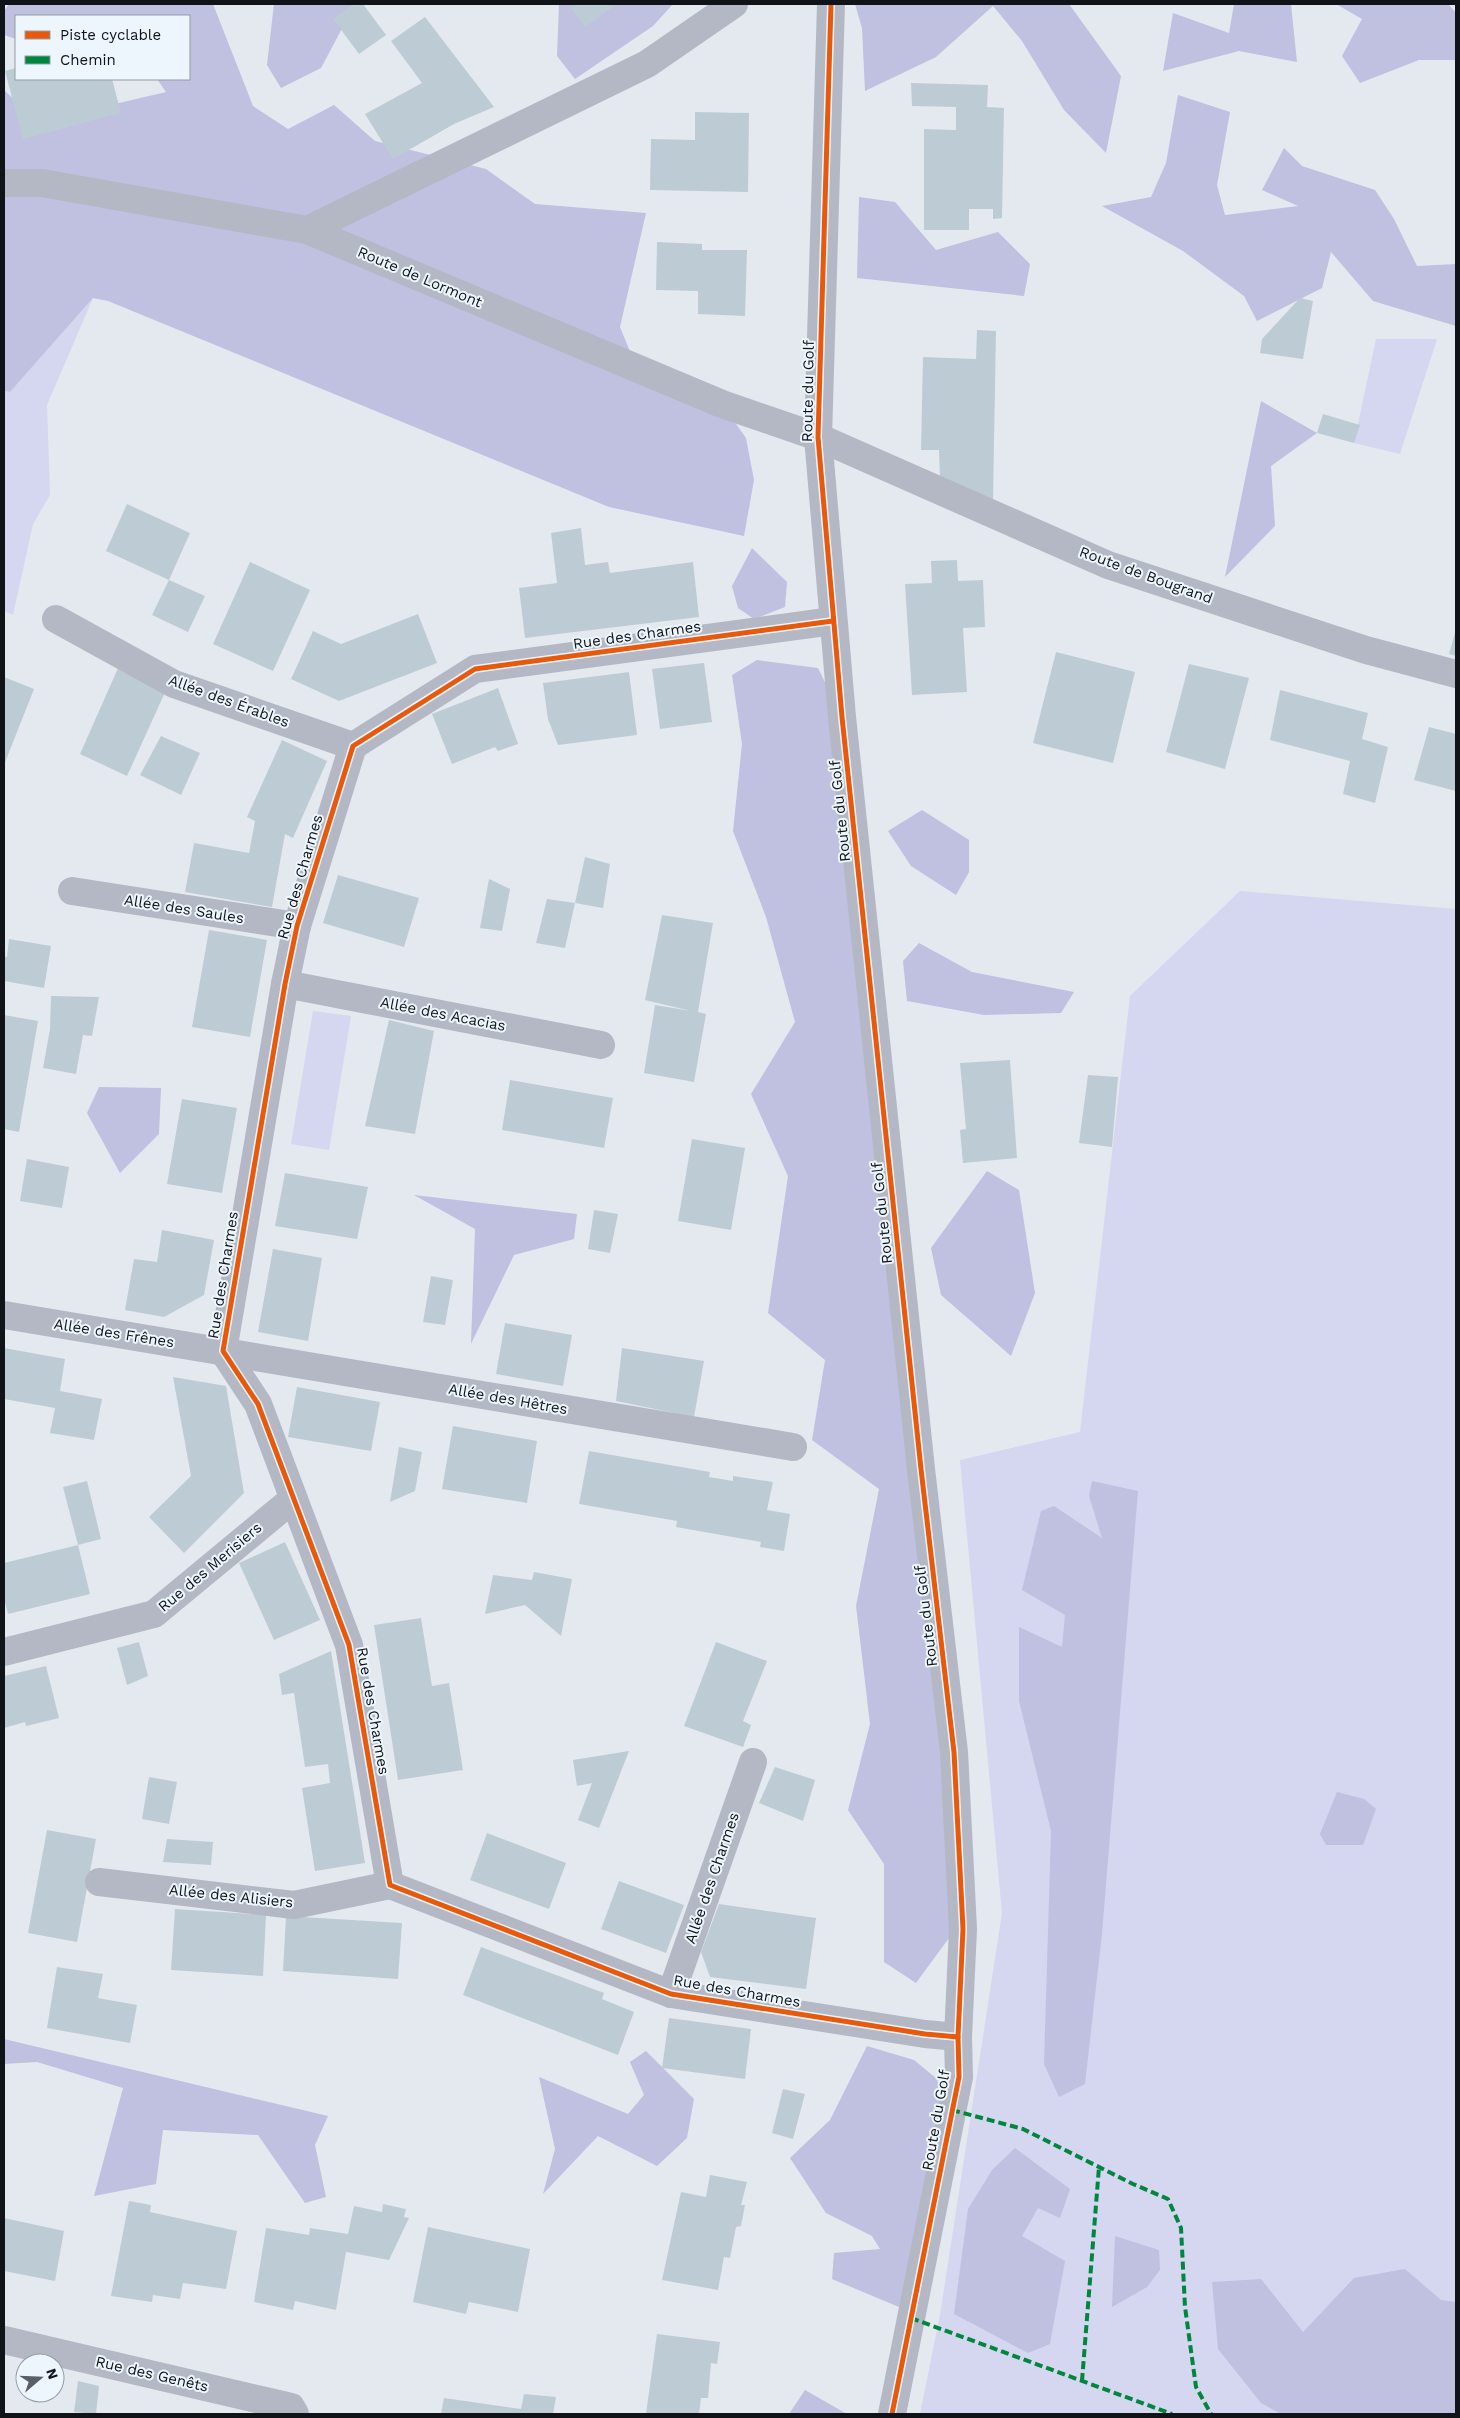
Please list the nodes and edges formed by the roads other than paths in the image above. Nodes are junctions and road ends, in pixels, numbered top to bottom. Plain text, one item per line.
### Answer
1 (734, 4) edge
2 (831, 4) edge
3 (4, 183) edge
4 (307, 230) junction
5 (818, 437) junction
6 (56, 619) dead end
7 (833, 621) junction
8 (1456, 674) edge
9 (352, 746) junction
10 (72, 891) dead end
11 (297, 926) junction
12 (284, 984) junction
13 (601, 1045) dead end
14 (4, 1315) edge
15 (223, 1351) junction
16 (793, 1448) dead end
17 (293, 1499) junction
18 (4, 1652) edge
19 (753, 1762) dead end
20 (99, 1882) dead end
21 (390, 1885) junction
22 (671, 1994) junction
23 (958, 2037) junction
24 (4, 2340) edge
25 (295, 2414) edge
26 (892, 2414) edge

1 - 4 street
2 - 5 street, Route du Golf
3 - 4 street, Route de Lormont
4 - 5 street, Route de Lormont
5 - 7 street, Route du Golf
5 - 8 street, Route de Bougrand
6 - 9 street, Allée des Érables
7 - 9 street, Rue des Charmes
7 - 23 street, Route du Golf
9 - 11 street, Rue des Charmes
10 - 11 street, Allée des Saules
11 - 12 street, Rue des Charmes
12 - 13 street, Allée des Acacias
12 - 15 street, Rue des Charmes
14 - 15 street, Allée des Frênes
15 - 16 street, Allée des Hêtres
15 - 17 street, Rue des Charmes
17 - 18 street, Rue des Merisiers
17 - 21 street, Rue des Charmes
19 - 22 street, Allée des Charmes
20 - 21 street, Allée des Alisiers
21 - 22 street, Rue des Charmes
22 - 23 street, Rue des Charmes
23 - 26 street, Route du Golf
24 - 25 street, Rue des Genêts

